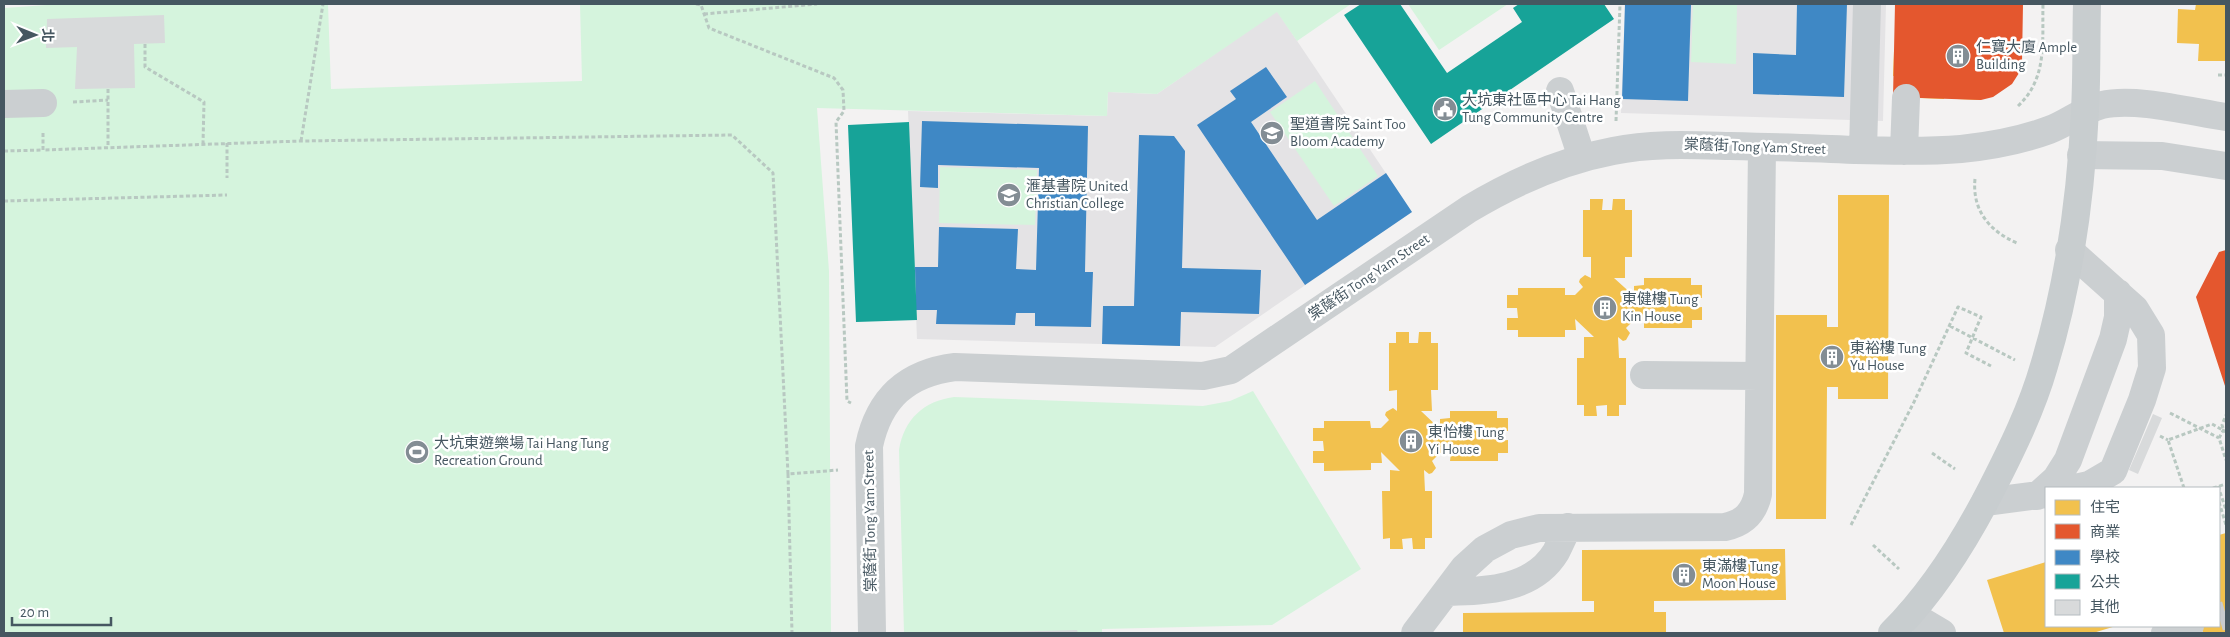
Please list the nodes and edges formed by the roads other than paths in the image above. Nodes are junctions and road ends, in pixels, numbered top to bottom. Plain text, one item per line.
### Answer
1 (1867, 4) edge
2 (2087, 4) edge
3 (1560, 91) dead end
4 (1906, 98) dead end
5 (43, 103) road end
6 (4, 104) edge
7 (2085, 110) junction
8 (2226, 117) edge
9 (1762, 147) junction
10 (1863, 150) junction
11 (1904, 151) junction
12 (2082, 155) junction
13 (1582, 158) junction
14 (2226, 166) edge
15 (2069, 250) junction
16 (2118, 293) junction
17 (1644, 375) dead end
18 (1759, 376) junction
19 (2049, 487) edge
20 (2080, 487) edge
21 (2041, 495) edge
22 (1985, 502) junction
23 (1568, 527) junction
24 (1448, 592) junction
25 (1910, 614) junction
26 (2186, 627) edge
27 (872, 633) edge
28 (1415, 633) edge
29 (1892, 633) edge
30 (1942, 633) edge
31 (2165, 633) edge

1 - 10 street
2 - 7 main road
3 - 13 street
4 - 11 street
5 - 6 street
7 - 8 street, 棠蔭街 Tong Yam Street
7 - 11 street, 棠蔭街 Tong Yam Street
7 - 12 main road
9 - 10 street, 棠蔭街 Tong Yam Street
9 - 13 street, 棠蔭街 Tong Yam Street
9 - 18 street
10 - 11 street, 棠蔭街 Tong Yam Street
12 - 14 street
12 - 15 main road
13 - 27 street, 棠蔭街 Tong Yam Street
15 - 16 street
15 - 22 main road
16 - 19 street
16 - 20 street
17 - 18 street
18 - 23 street
21 - 22 street
22 - 25 main road
23 - 24 street
23 - 24 street
24 - 28 street
25 - 29 main road
25 - 30 street
26 - 31 street

